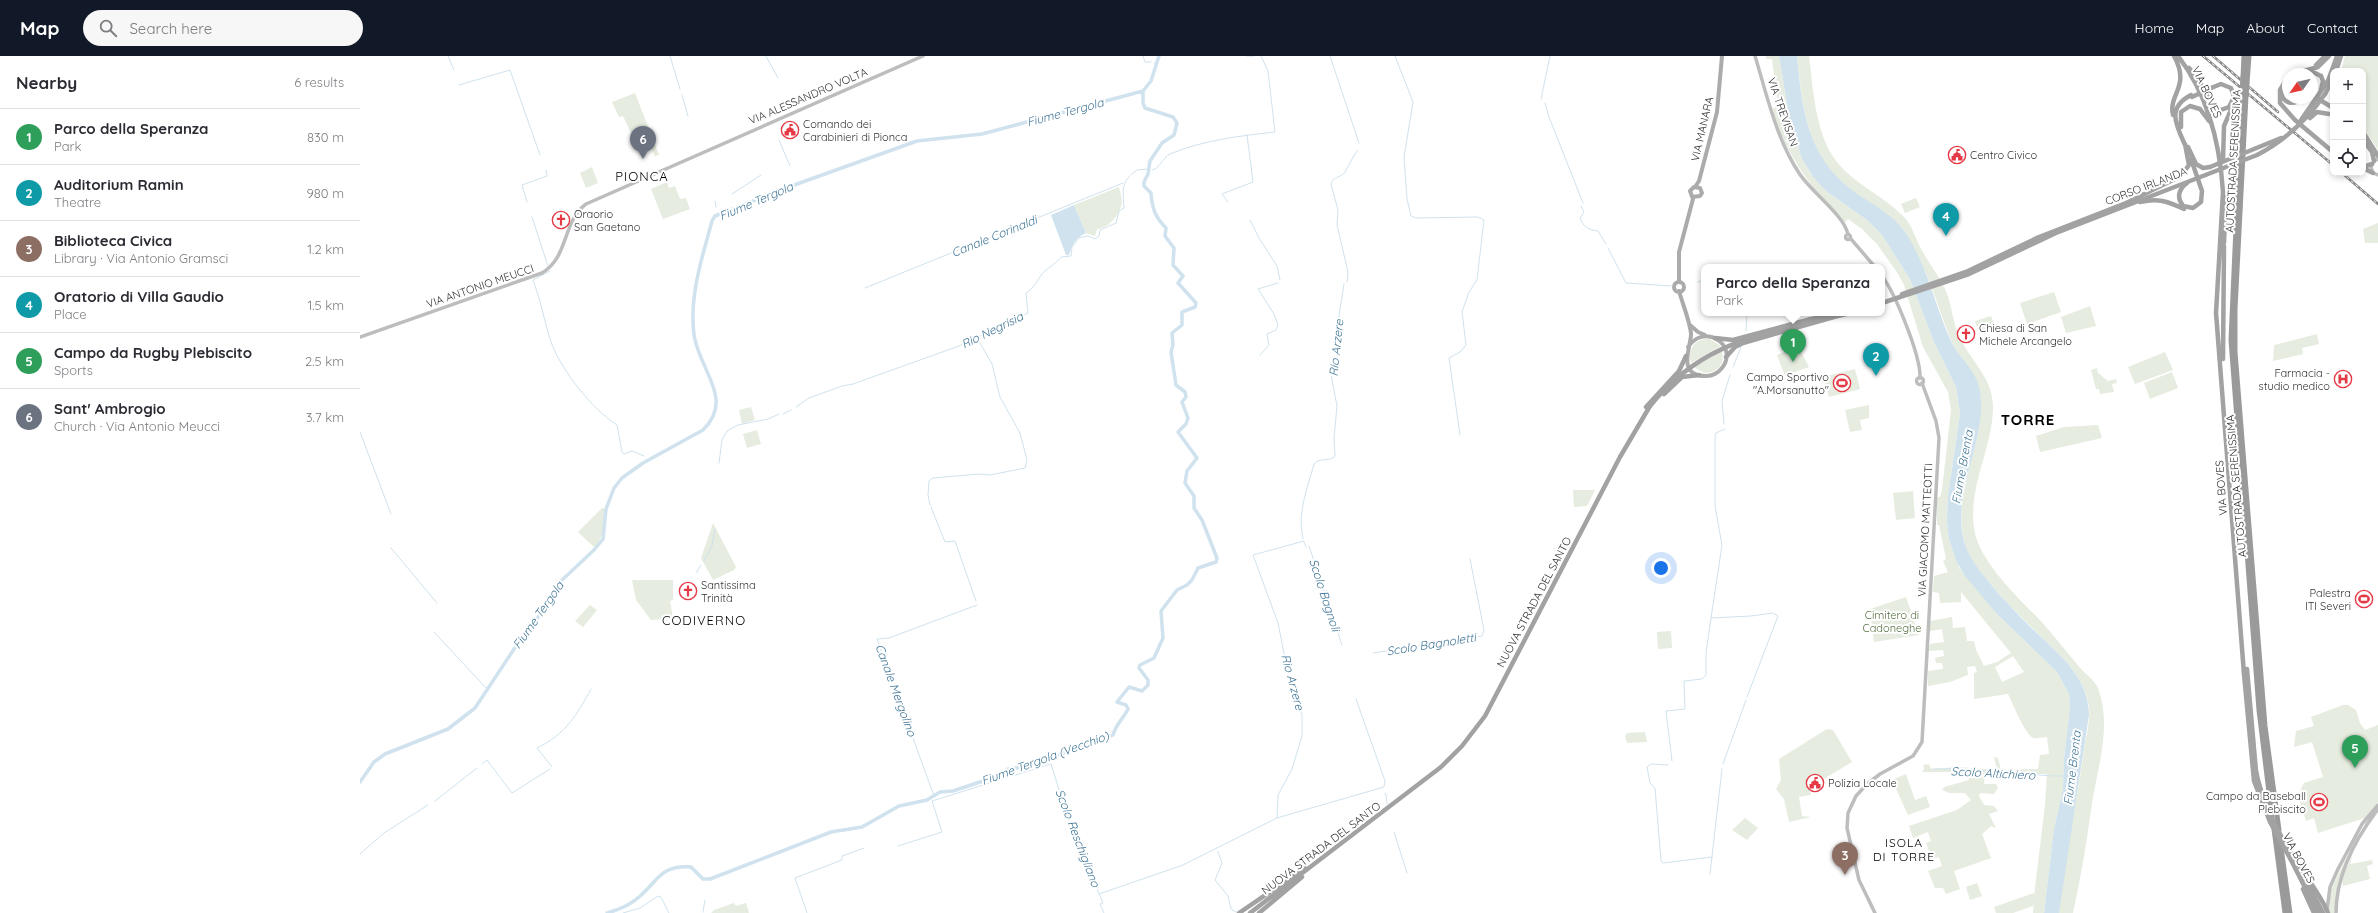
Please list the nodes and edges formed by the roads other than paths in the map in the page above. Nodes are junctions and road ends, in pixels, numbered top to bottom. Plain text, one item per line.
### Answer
1 (923, 56) edge
2 (1722, 56) edge
3 (1755, 56) edge
4 (2174, 56) edge
5 (2178, 56) edge
6 (2181, 56) edge
7 (2244, 56) edge
8 (2249, 56) edge
9 (2325, 56) edge
10 (2329, 56) edge
11 (2336, 56) edge
12 (2341, 56) edge
13 (2189, 68) junction
14 (2312, 68) edge
15 (2315, 68) edge
16 (2338, 68) edge
17 (2318, 74) edge
18 (2330, 84) edge
19 (2210, 87) junction
20 (2281, 89) joint
21 (2318, 94) edge
22 (2282, 96) edge
23 (2318, 99) edge
24 (2313, 104) edge
25 (2330, 106) edge
26 (2309, 111) junction
27 (2330, 115) edge
28 (2179, 127) junction
29 (2297, 128) junction
30 (2281, 138) junction
31 (2366, 139) edge
32 (2366, 144) edge
33 (2186, 145) junction
34 (2330, 149) edge
35 (701, 152) joint
36 (2219, 154) junction
37 (2375, 160) edge
38 (2366, 166) edge
39 (2224, 170) dead end
40 (2366, 170) edge
41 (2376, 175) edge
42 (1699, 181) junction
43 (2190, 181) junction
44 (1695, 186) junction
45 (1700, 188) junction
46 (1695, 198) junction
47 (2126, 203) junction
48 (2132, 204) junction
49 (2193, 209) junction
50 (1872, 264) edge
51 (1885, 281) edge
52 (1924, 288) junction
53 (1885, 301) edge
54 (1832, 316) edge
55 (1832, 316) edge
56 (1835, 316) edge
57 (1687, 321) junction
58 (1708, 336) junction
59 (360, 337) edge
60 (1715, 338) junction
61 (1688, 347) junction
62 (1686, 356) junction
63 (1726, 357) junction
64 (1699, 375) junction
65 (1612, 474) junction
66 (2378, 805) edge
67 (2378, 809) edge
68 (2366, 824) junction
69 (2363, 828) junction
70 (2293, 860) junction
71 (1318, 861) junction
72 (1239, 913) edge
73 (1250, 913) edge
74 (1259, 913) edge
75 (1875, 913) edge
76 (2285, 913) edge
77 (2290, 913) edge
78 (2314, 913) edge
79 (2318, 913) edge
80 (2323, 913) edge
81 (2328, 913) edge
82 (2336, 913) edge

1 - 35 main road, VIA ALESSANDRO VOLTA
2 - 42 main road, VIA MANARA
3 - 50 main road, VIA TREVISAN
4 - 28 highway, VIA BOVES
5 - 36 highway, VIA BOVES
6 - 13 highway, VIA BOVES
7 - 76 highway, AUTOSTRADA SERENISSIMA, bridge
8 - 77 highway, AUTOSTRADA SERENISSIMA, bridge
9 - 14 highway
10 - 15 highway
11 - 26 highway, CORSO IRLANDA, bridge
12 - 16 highway
13 - 19 highway
13 - 19 highway, VIA BOVES
17 - 21 highway, bridge
18 - 29 highway, CORSO IRLANDA, bridge
19 - 28 highway, bridge
20 - 22 highway
20 - 34 highway
23 - 25 highway
24 - 26 highway, bridge
26 - 30 highway, CORSO IRLANDA, bridge
27 - 29 highway, bridge
28 - 33 highway
28 - 36 highway
29 - 43 highway, CORSO IRLANDA, bridge
30 - 33 highway, bridge
30 - 47 highway, CORSO IRLANDA, bridge
31 - 37 highway
32 - 37 highway
33 - 47 highway
33 - 49 highway
35 - 59 main road, VIA ANTONIO MEUCCI
36 - 70 highway, VIA BOVES, bridge
37 - 38 highway
37 - 41 main road
39 - 70 highway, VIA BOVES, bridge
40 - 41 highway
42 - 44 main road, VIA MANARA
42 - 45 main road, VIA MANARA
43 - 48 highway, CORSO IRLANDA, bridge
43 - 49 highway
44 - 45 main road
44 - 46 main road
45 - 46 main road
46 - 57 main road
47 - 52 highway, CORSO IRLANDA, bridge
48 - 49 highway, bridge
48 - 52 highway, CORSO IRLANDA, bridge
51 - 75 main road, VIA GIACOMO MATTEOTTI
52 - 53 highway, bridge
54 - 65 highway, NUOVA STRADA DEL SANTO, bridge
55 - 60 highway, bridge
56 - 63 highway, bridge
57 - 58 main road
57 - 61 main road
58 - 60 main road
58 - 61 main road
60 - 63 main road
61 - 62 main road
62 - 64 main road
62 - 65 highway
63 - 64 main road
64 - 65 highway
65 - 71 highway, NUOVA STRADA DEL SANTO
66 - 68 main road
67 - 68 main road
68 - 69 main road
69 - 81 main road
69 - 82 main road
70 - 78 highway
70 - 79 highway, VIA BOVES
70 - 80 highway, VIA BOVES, bridge
70 - 81 highway, bridge
71 - 72 highway
71 - 73 highway, NUOVA STRADA DEL SANTO
71 - 74 highway

